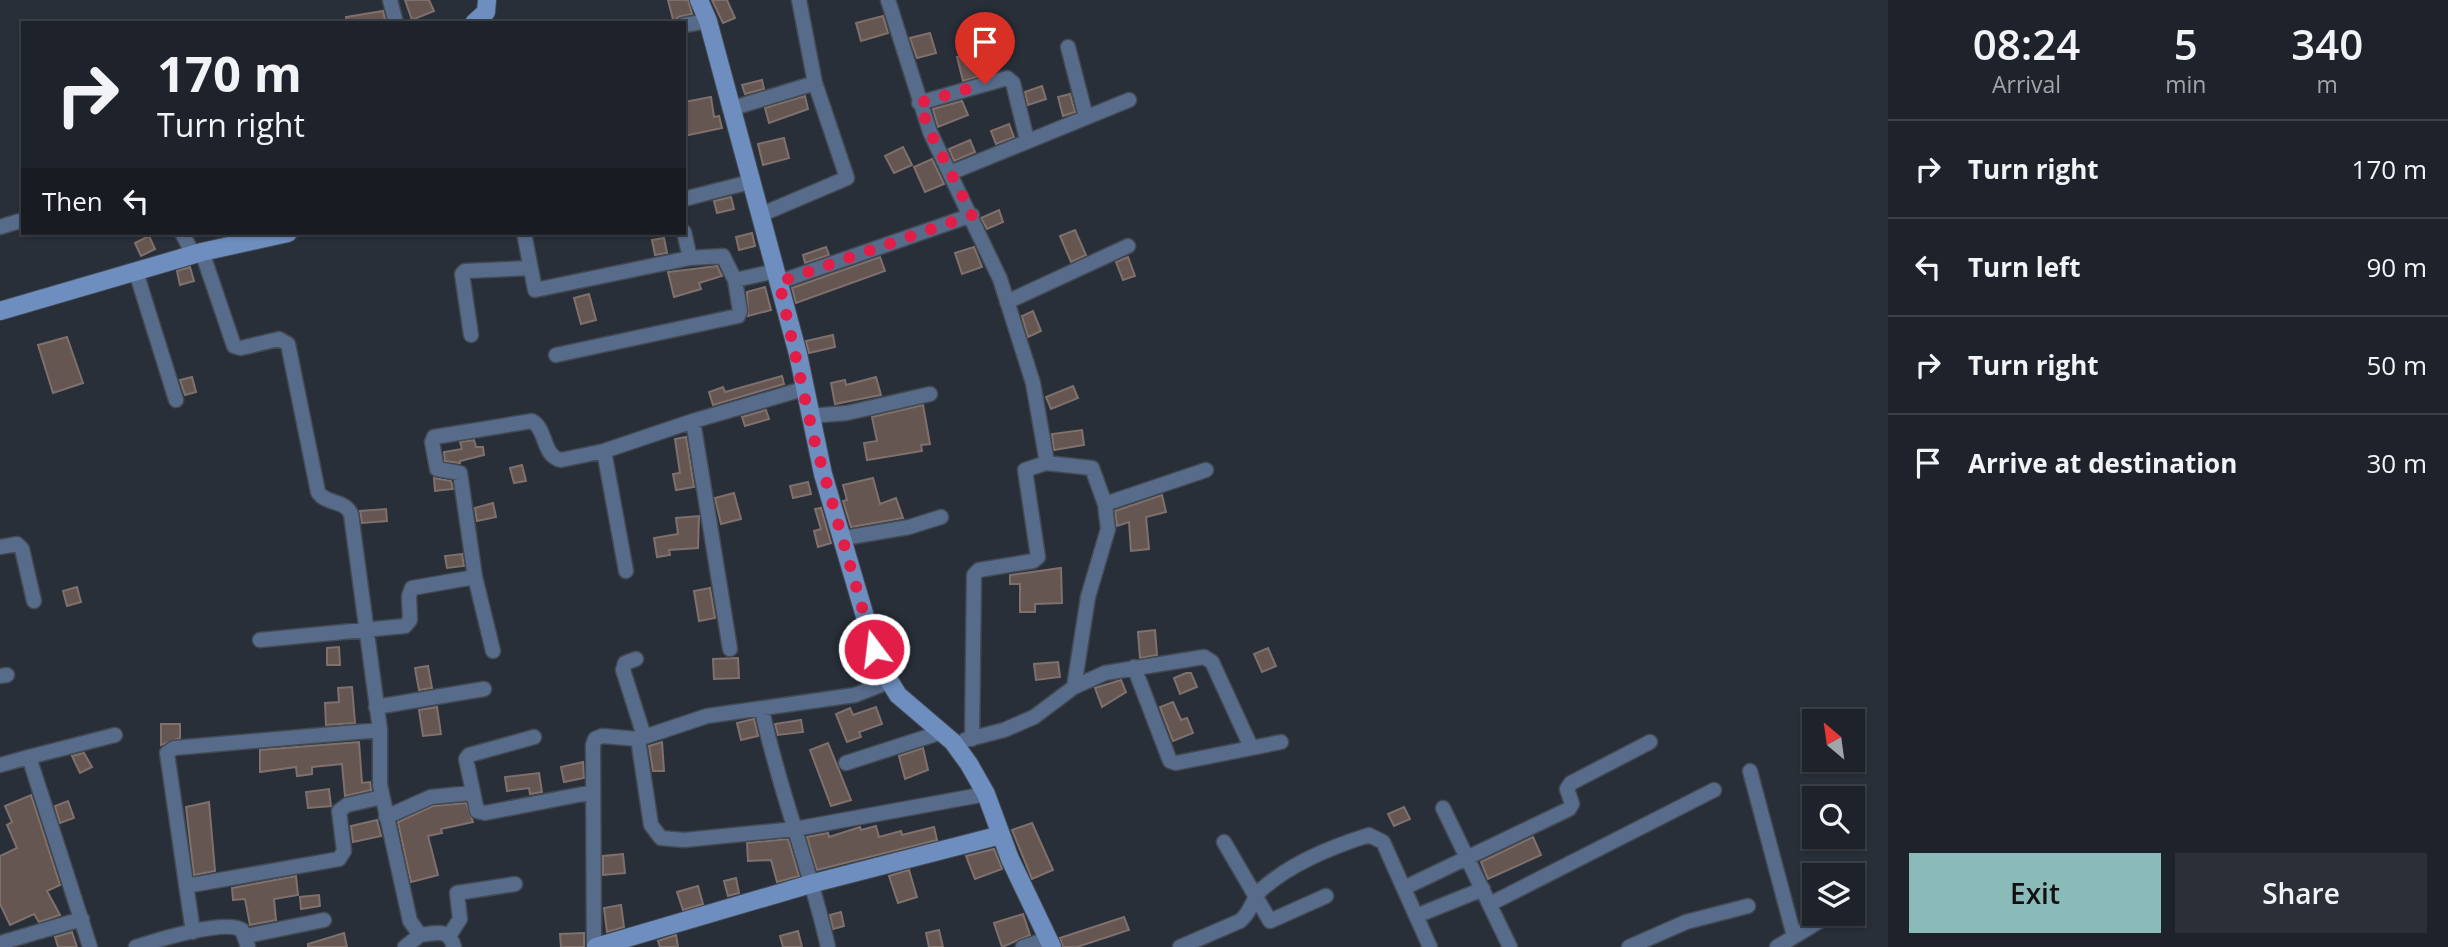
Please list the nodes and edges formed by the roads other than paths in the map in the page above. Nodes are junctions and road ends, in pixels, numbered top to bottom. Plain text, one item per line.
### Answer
1 (390, 0) edge
2 (487, 0) edge
3 (699, 0) edge
4 (799, 0) edge
5 (888, 0) edge
6 (395, 21) edge
7 (476, 21) edge
8 (708, 21) junction
9 (686, 25) edge
10 (1068, 47) dead end
11 (815, 83) junction
12 (1129, 100) dead end
13 (919, 103) junction
14 (730, 109) junction
15 (1086, 117) junction
16 (1027, 141) junction
17 (950, 173) junction
18 (750, 182) junction
19 (686, 198) edge
20 (760, 215) junction
21 (972, 215) junction
22 (21, 221) edge
23 (0, 227) edge
24 (184, 235) edge
25 (279, 235) edge
26 (524, 235) edge
27 (685, 235) edge
28 (1128, 246) dead end
29 (197, 253) junction
30 (690, 258) junction
31 (530, 268) junction
32 (136, 272) junction
33 (778, 276) junction
34 (735, 280) junction
35 (1007, 302) junction
36 (0, 311) edge
37 (471, 335) dead end
38 (556, 355) dead end
39 (803, 389) junction
40 (930, 394) dead end
41 (176, 400) dead end
42 (809, 416) junction
43 (693, 421) junction
44 (604, 451) junction
45 (1046, 463) junction
46 (1206, 470) dead end
47 (1105, 504) junction
48 (941, 517) dead end
49 (844, 538) junction
50 (0, 547) edge
51 (626, 571) dead end
52 (475, 577) junction
53 (34, 601) dead end
54 (367, 632) junction
55 (260, 639) dead end
56 (730, 649) dead end
57 (492, 651) dead end
58 (636, 659) dead end
59 (1134, 667) junction
60 (888, 682) junction
61 (1074, 687) junction
62 (484, 688) dead end
63 (376, 707) junction
64 (762, 710) junction
65 (380, 730) junction
66 (115, 735) dead end
67 (534, 737) dead end
68 (948, 737) junction
69 (641, 738) junction
70 (972, 739) junction
71 (1281, 742) dead end
72 (1650, 742) dead end
73 (1251, 747) junction
74 (29, 757) junction
75 (846, 763) dead end
76 (0, 765) edge
77 (1750, 771) dead end
78 (1714, 790) dead end
79 (593, 792) junction
80 (472, 793) junction
81 (986, 794) junction
82 (382, 797) junction
83 (1443, 808) dead end
84 (386, 817) junction
85 (795, 829) junction
86 (1001, 835) junction
87 (1224, 842) dead end
88 (1469, 858) junction
89 (814, 883) junction
90 (515, 884) dead end
91 (186, 886) junction
92 (1404, 888) junction
93 (1483, 889) junction
94 (1326, 895) dead end
95 (1256, 899) junction
96 (1490, 904) junction
97 (1748, 906) dead end
98 (1416, 915) junction
99 (82, 919) junction
100 (324, 919) dead end
101 (1811, 926) edge
102 (193, 932) junction
103 (420, 935) junction
104 (1794, 936) junction
105 (452, 941) edge
106 (247, 942) edge
107 (0, 943) edge
108 (1050, 943) edge
109 (90, 947) edge
110 (136, 947) edge
111 (405, 947) edge
112 (595, 947) edge
113 (828, 947) edge
114 (1023, 947) edge
115 (1180, 947) edge
116 (1430, 947) edge
117 (1510, 947) edge
118 (1629, 947) edge
119 (1777, 947) edge

1 - 6 street
2 - 7 street
3 - 8 street
4 - 11 street
5 - 13 street
8 - 9 street
8 - 14 street
10 - 15 street
11 - 14 street
11 - 20 street
12 - 15 street
13 - 16 street
13 - 17 street
14 - 18 street
15 - 16 street
16 - 17 street
17 - 21 street
18 - 19 street
18 - 20 street
20 - 33 street
21 - 33 street
21 - 35 street
22 - 23 street
24 - 29 street
25 - 29 street
26 - 31 street
27 - 30 street
28 - 35 street
29 - 32 street
29 - 54 street
30 - 31 street
30 - 34 street
31 - 37 street
32 - 36 street
32 - 41 street
33 - 34 street
33 - 39 street
34 - 38 street
35 - 45 street
39 - 42 street
39 - 43 street
40 - 42 street
42 - 49 street
43 - 44 street
43 - 56 street
44 - 51 street
44 - 52 street
45 - 47 street
45 - 70 street
46 - 47 street
47 - 61 street
48 - 49 street
49 - 60 street
50 - 53 street
52 - 54 street
52 - 57 street
54 - 55 street
54 - 63 street
58 - 69 street
59 - 61 street
59 - 73 street
59 - 73 street
60 - 64 street
60 - 68 street
61 - 70 street
62 - 63 street
63 - 65 street
64 - 69 street
64 - 85 street
65 - 82 street
65 - 91 street
66 - 74 street
67 - 80 street
68 - 70 street
68 - 75 street
68 - 81 street
69 - 79 street
69 - 85 street
71 - 73 street
72 - 88 street
74 - 76 street
74 - 99 street
77 - 104 street
78 - 96 street
79 - 80 street
79 - 112 street
80 - 84 street
81 - 85 street
81 - 86 street
82 - 84 street
82 - 91 street
83 - 88 street
84 - 103 street
85 - 89 street
86 - 89 street
86 - 108 street
87 - 95 street
88 - 92 street
88 - 93 street
89 - 112 street
89 - 113 street
90 - 105 street
91 - 102 street
92 - 95 street
92 - 98 street
93 - 96 street
93 - 98 street
94 - 95 street
95 - 115 street
96 - 117 street
97 - 118 street
98 - 116 street
99 - 107 street
99 - 109 street
100 - 106 street
101 - 104 street
102 - 106 street
102 - 110 street
103 - 105 street
103 - 111 street
104 - 119 street
108 - 114 street

